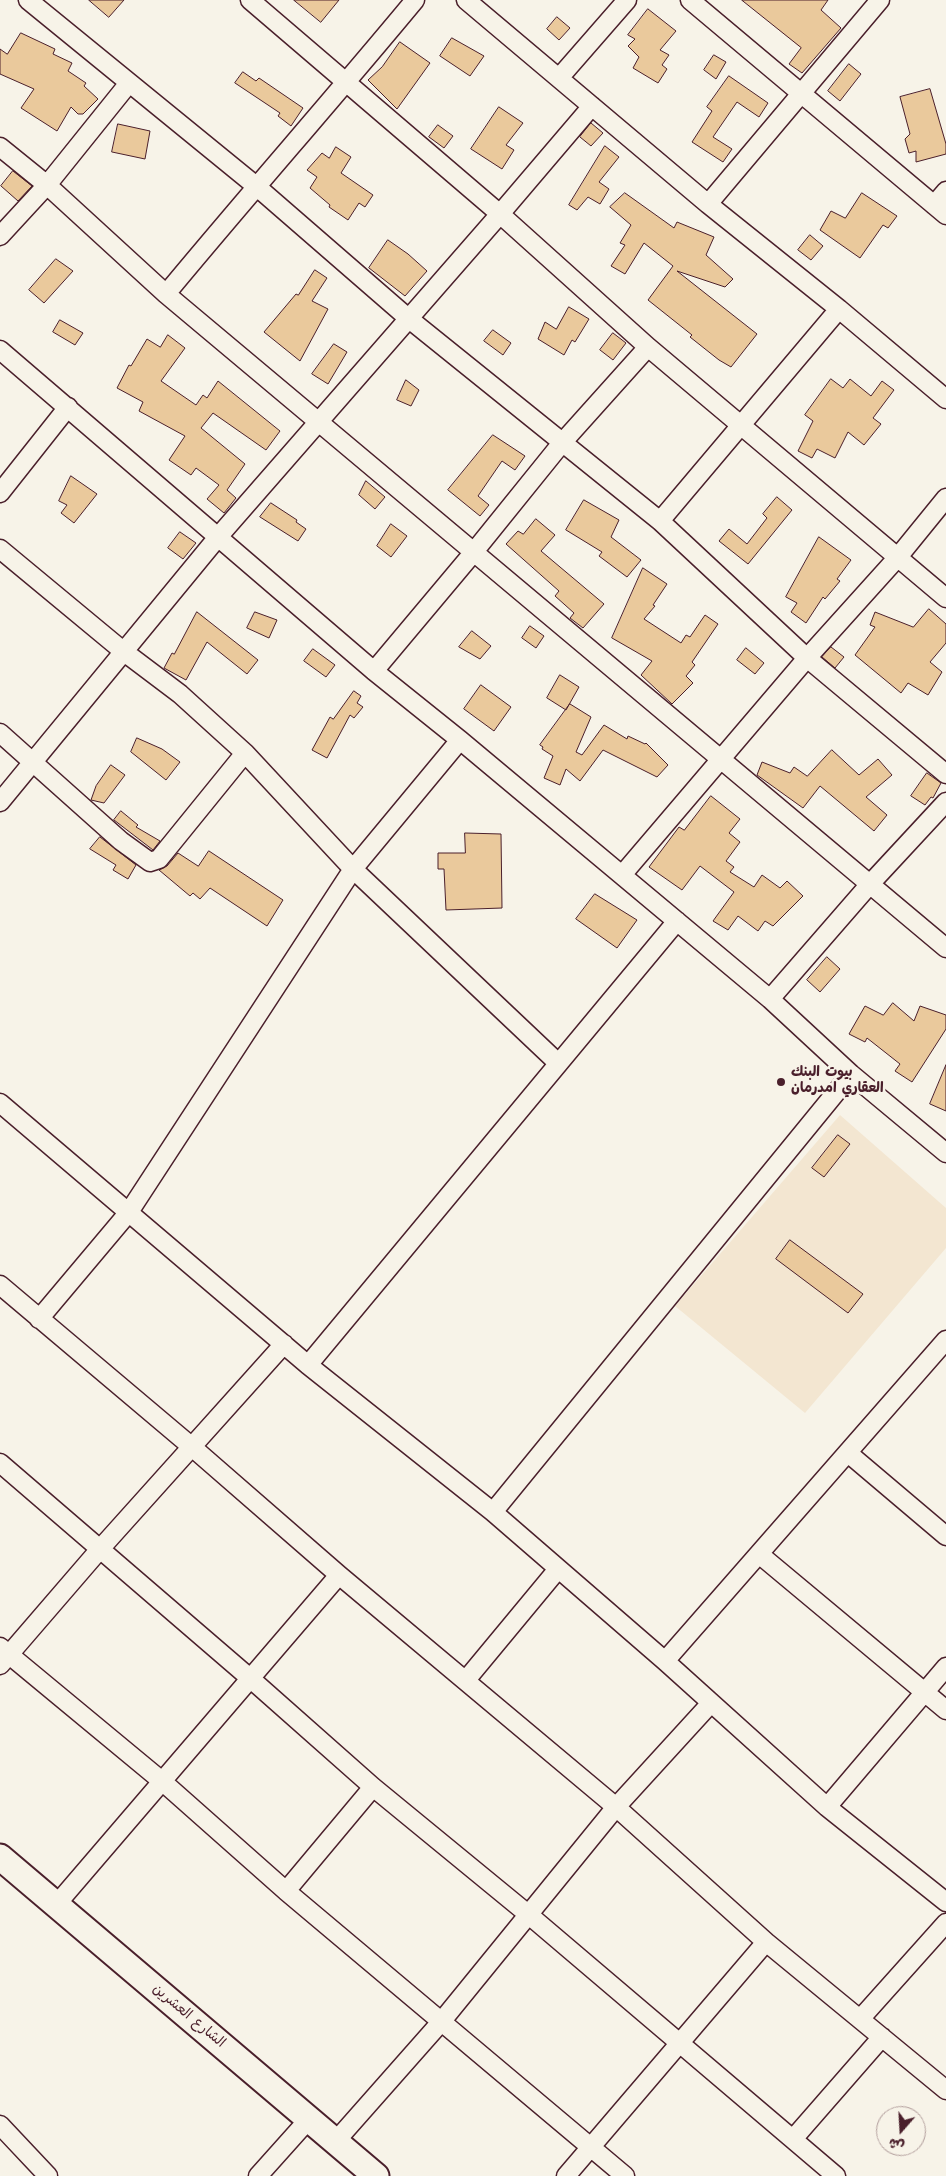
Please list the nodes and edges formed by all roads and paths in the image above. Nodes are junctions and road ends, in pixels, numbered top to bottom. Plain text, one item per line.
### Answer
1 (28, 0) edge
2 (250, 0) edge
3 (415, 0) edge
4 (466, 0) edge
5 (627, 0) edge
6 (690, 0) edge
7 (880, 0) edge
8 (559, 78) junction
9 (129, 83) junction
10 (347, 83) junction
11 (801, 92) junction
12 (592, 106) junction
13 (0, 147) edge
14 (47, 185) junction
15 (256, 186) junction
16 (946, 191) edge
17 (708, 204) junction
18 (940, 210) edge
19 (500, 214) junction
20 (0, 236) edge
21 (166, 294) junction
22 (839, 309) junction
23 (408, 318) junction
24 (648, 347) junction
25 (0, 350) edge
26 (946, 399) edge
27 (68, 407) junction
28 (318, 421) junction
29 (740, 426) junction
30 (562, 444) junction
31 (0, 493) edge
32 (946, 498) edge
33 (660, 521) junction
34 (218, 537) junction
35 (0, 549) edge
36 (473, 553) junction
37 (898, 557) junction
38 (946, 598) edge
39 (123, 651) junction
40 (807, 658) junction
41 (374, 671) junction
42 (0, 733) edge
43 (460, 740) junction
44 (245, 753) junction
45 (722, 758) junction
46 (33, 762) junction
47 (946, 774) edge
48 (0, 802) edge
49 (946, 802) edge
50 (353, 869) junction
51 (622, 876) junction
52 (870, 884) junction
53 (677, 921) junction
54 (946, 948) edge
55 (770, 999) junction
56 (558, 1064) junction
57 (851, 1074) junction
58 (0, 1103) edge
59 (946, 1153) edge
60 (129, 1212) junction
61 (0, 1285) edge
62 (39, 1319) junction
63 (284, 1344) junction
64 (944, 1345) edge
65 (308, 1365) junction
66 (192, 1447) junction
67 (848, 1453) junction
68 (0, 1463) edge
69 (494, 1512) junction
70 (946, 1536) edge
71 (100, 1549) junction
72 (759, 1554) junction
73 (558, 1569) junction
74 (339, 1575) junction
75 (3, 1655) edge
76 (666, 1661) junction
77 (946, 1667) edge
78 (251, 1678) junction
79 (466, 1680) junction
80 (925, 1693) junction
81 (711, 1703) junction
82 (946, 1710) edge
83 (163, 1782) junction
84 (373, 1787) junction
85 (616, 1807) junction
86 (828, 1807) junction
87 (0, 1857) edge
88 (286, 1891) junction
89 (946, 1902) edge
90 (56, 1905) junction
91 (529, 1914) junction
92 (946, 1923) edge
93 (766, 1942) junction
94 (861, 2018) junction
95 (441, 2022) junction
96 (882, 2037) junction
97 (679, 2043) junction
98 (946, 2090) edge
99 (309, 2119) junction
100 (0, 2125) edge
101 (793, 2139) junction
102 (335, 2142) junction
103 (590, 2146) junction
104 (48, 2176) edge
105 (258, 2176) edge
106 (376, 2176) edge
107 (566, 2176) edge
108 (625, 2176) edge
109 (836, 2176) edge

1 - 9 street
2 - 10 street
3 - 10 street
4 - 8 street
5 - 8 street
6 - 11 street
7 - 11 street
8 - 12 street
9 - 14 street
9 - 15 street
10 - 15 street
10 - 19 street
11 - 17 street
11 - 18 street
12 - 17 street
12 - 19 street
13 - 14 street
14 - 20 street
14 - 21 street
15 - 21 street
15 - 23 street
16 - 18 street
17 - 22 street
19 - 23 street
19 - 24 street
21 - 28 street
22 - 26 street
22 - 29 street
23 - 28 street
23 - 30 street
24 - 29 street
24 - 30 street
25 - 27 street
27 - 31 street
27 - 34 street
28 - 34 street
28 - 36 street
29 - 33 street
29 - 37 street
30 - 33 street
30 - 36 street
32 - 37 street
33 - 40 street
34 - 39 street
34 - 41 street
35 - 39 street
36 - 41 street
36 - 45 street
37 - 38 street
37 - 40 street
39 - 44 street
39 - 46 street
40 - 45 street
40 - 47 street
41 - 43 street
42 - 46 street
43 - 50 street
43 - 51 street
44 - 46 street
44 - 50 street
45 - 51 street
45 - 52 street
46 - 48 street
49 - 52 street
50 - 56 street
50 - 60 street
51 - 53 street
52 - 54 street
52 - 55 street
53 - 55 street
53 - 56 street
55 - 57 street
56 - 65 street
57 - 59 street
57 - 69 street
58 - 60 street
60 - 62 street
60 - 63 street
61 - 62 street
62 - 66 street
63 - 65 street
63 - 66 street
64 - 67 street
65 - 69 street
66 - 71 street
66 - 74 street
67 - 70 street
67 - 72 street
68 - 71 street
69 - 73 street
71 - 75 street
71 - 78 street
72 - 76 street
72 - 80 street
73 - 76 street
73 - 79 street
74 - 78 street
74 - 79 street
75 - 83 street
76 - 81 street
77 - 80 street
78 - 83 street
78 - 84 street
79 - 85 street
80 - 82 street
80 - 86 street
81 - 85 street
81 - 86 street
83 - 88 street
83 - 90 street
84 - 88 street
84 - 91 street
85 - 91 street
85 - 93 street
86 - 89 street
87 - 90 street, الشارع العشرين
88 - 95 street
90 - 99 street, الشارع العشرين
91 - 95 street
91 - 97 street
92 - 94 street
93 - 94 street
93 - 97 street
94 - 96 street
95 - 102 street
95 - 103 street
96 - 98 street
96 - 101 street
97 - 101 street
97 - 103 street
99 - 102 street, الشارع العشرين
99 - 105 street
100 - 104 street
101 - 109 street
102 - 106 street, الشارع العشرين
103 - 107 street
103 - 108 street

